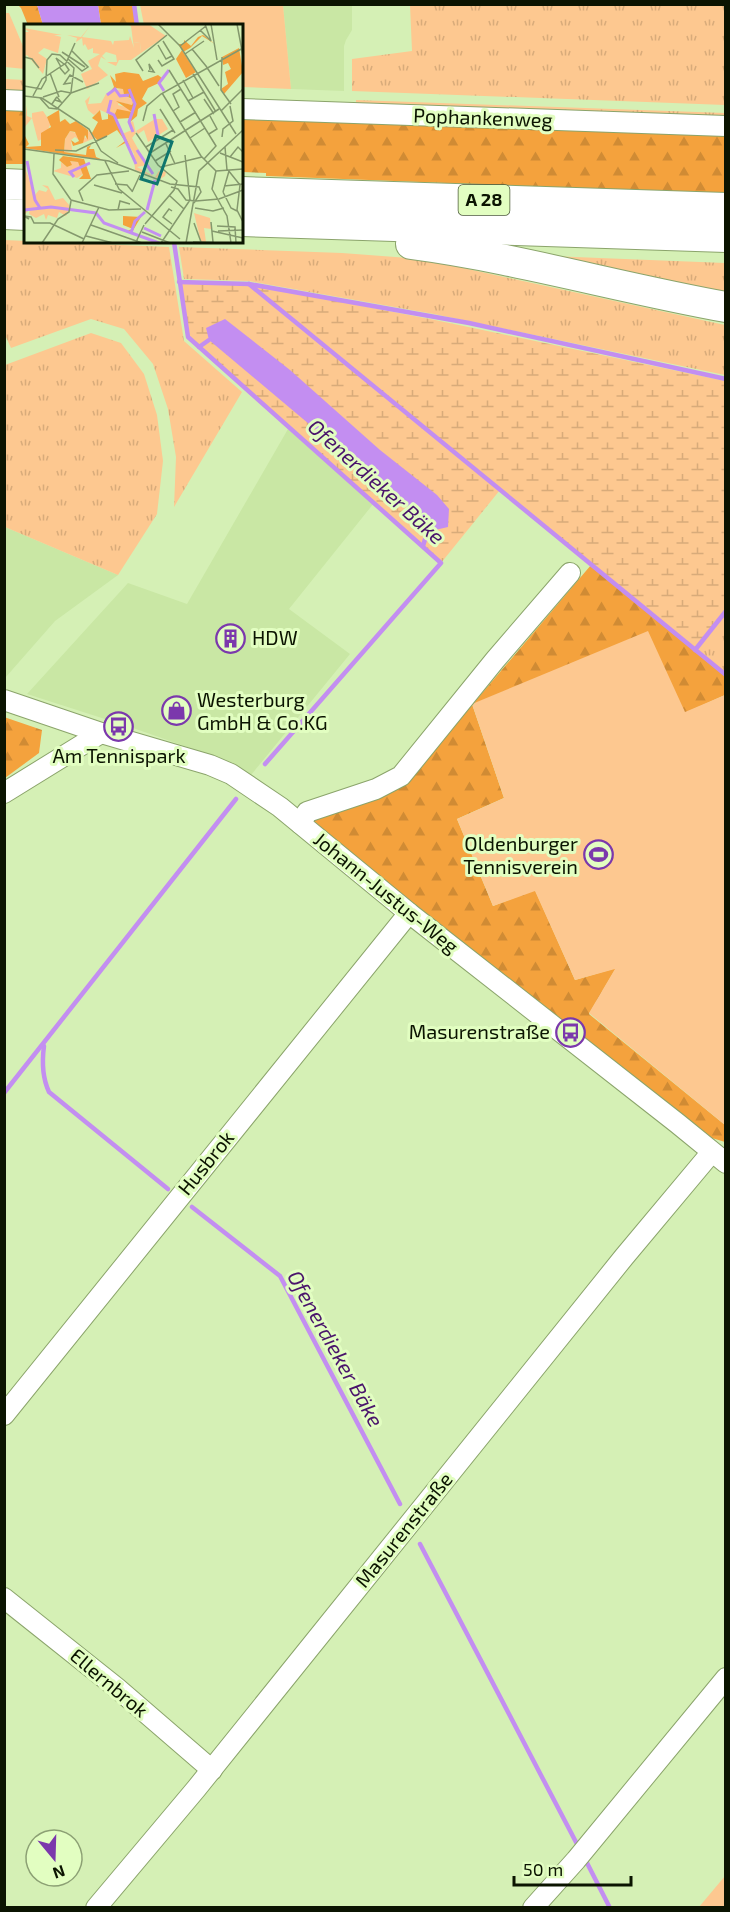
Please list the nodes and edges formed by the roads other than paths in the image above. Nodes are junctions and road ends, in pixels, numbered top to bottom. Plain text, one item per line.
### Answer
1 (4, 100) edge
2 (24, 101) edge
3 (243, 109) edge
4 (726, 126) edge
5 (4, 184) edge
6 (24, 185) edge
7 (243, 192) edge
8 (726, 208) edge
9 (4, 214) edge
10 (24, 215) edge
11 (243, 221) edge
12 (333, 225) junction
13 (726, 237) edge
14 (726, 308) edge
15 (570, 573) dead end
16 (4, 700) edge
17 (101, 733) junction
18 (4, 793) edge
19 (301, 824) junction
20 (410, 914) junction
21 (718, 1158) edge
22 (4, 1414) edge
23 (4, 1598) edge
24 (726, 1678) edge
25 (212, 1770) junction
26 (96, 1908) edge
27 (533, 1908) edge

1 - 2 street
3 - 4 street, Pophankenweg
5 - 6 highway
7 - 8 highway, A 28
9 - 10 highway
11 - 12 highway, A 28
12 - 13 highway, A 28
12 - 14 highway
15 - 19 street
16 - 17 street, Johann-Justus-Weg
17 - 18 street
17 - 19 street, Johann-Justus-Weg
19 - 20 street, Johann-Justus-Weg
20 - 21 street, Johann-Justus-Weg
20 - 22 street, Husbrok
21 - 25 street, Masurenstraße
23 - 25 street, Ellernbrok
24 - 27 street
25 - 26 street, Masurenstraße

